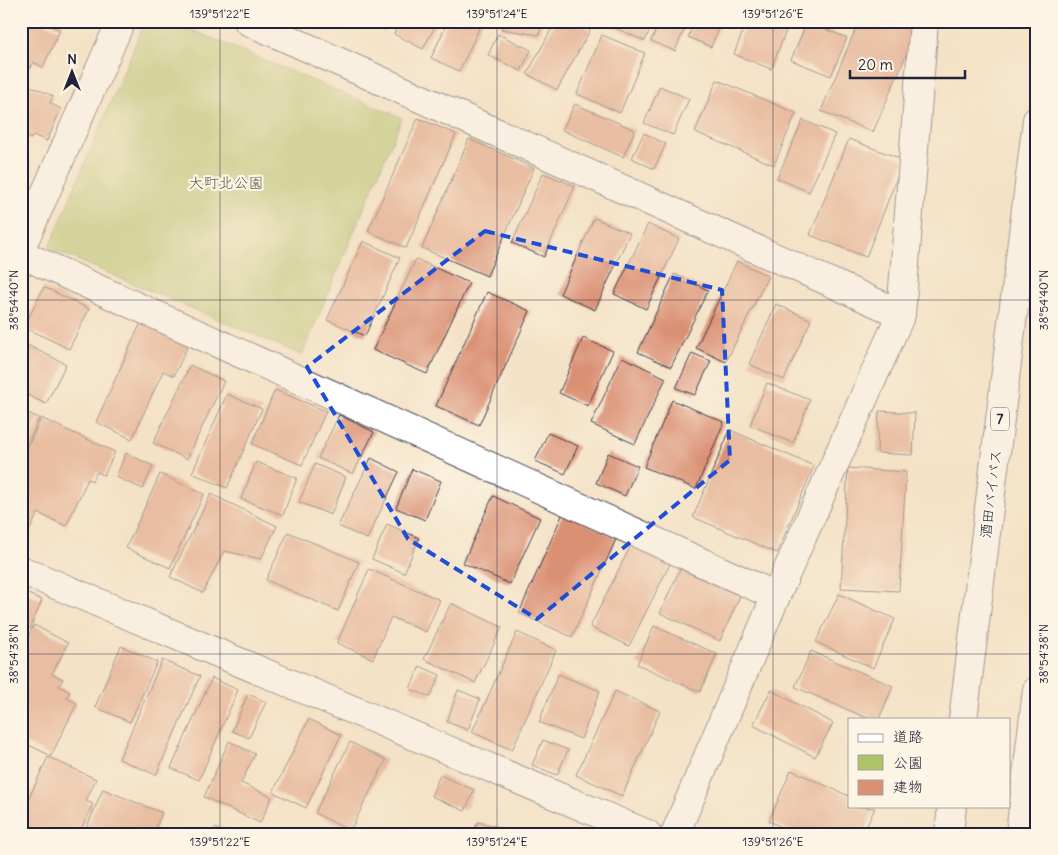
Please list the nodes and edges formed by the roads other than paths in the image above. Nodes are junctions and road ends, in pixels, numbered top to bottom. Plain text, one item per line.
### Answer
1 (120, 21) edge
2 (248, 21) edge
3 (924, 21) edge
4 (1037, 120) edge
5 (21, 248) edge
6 (21, 254) edge
7 (902, 314) junction
8 (21, 570) edge
9 (776, 596) junction
10 (1037, 690) edge
11 (963, 718) edge
12 (952, 808) edge
13 (647, 834) edge
14 (675, 834) edge
15 (949, 834) edge
16 (1020, 834) edge

1 - 5 main road
2 - 7 main road
3 - 7 main road
4 - 11 main road, 酒田バイパス / 7
6 - 9 main road
7 - 9 main road
8 - 13 main road
9 - 14 main road
10 - 16 main road
12 - 15 main road

